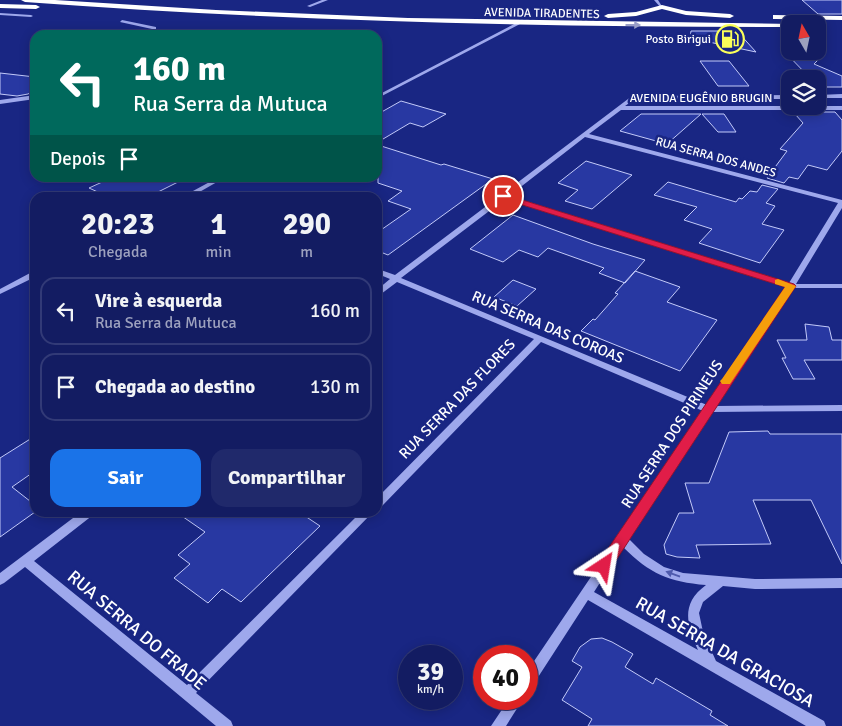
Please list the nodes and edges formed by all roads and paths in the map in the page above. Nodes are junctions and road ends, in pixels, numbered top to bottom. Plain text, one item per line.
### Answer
1 (25, 0) edge
2 (83, 0) edge
3 (656, 0) edge
4 (325, 2) edge
5 (0, 6) edge
6 (300, 6) dead end
7 (662, 7) junction
8 (419, 12) dead end
9 (0, 14) edge
10 (31, 16) dead end
11 (469, 16) junction
12 (735, 16) dead end
13 (745, 16) dead end
14 (594, 17) junction
15 (773, 18) junction
16 (842, 18) edge
17 (122, 21) dead end
18 (474, 23) junction
19 (518, 24) junction
20 (842, 25) edge
21 (781, 26) edge
22 (826, 26) edge
23 (154, 30) edge
24 (382, 95) edge
25 (826, 96) edge
26 (842, 96) edge
27 (781, 97) edge
28 (30, 98) edge
29 (0, 102) edge
30 (620, 108) junction
31 (842, 108) edge
32 (584, 135) junction
33 (213, 182) edge
34 (194, 192) edge
35 (503, 196) junction
36 (842, 202) edge
37 (382, 273) edge
38 (30, 277) edge
39 (395, 278) junction
40 (790, 286) junction
41 (842, 286) edge
42 (382, 289) edge
43 (0, 292) edge
44 (539, 338) junction
45 (842, 408) edge
46 (707, 409) junction
47 (382, 499) edge
48 (83, 517) edge
49 (363, 517) edge
50 (622, 540) junction
51 (26, 561) junction
52 (0, 580) edge
53 (721, 581) junction
54 (842, 583) edge
55 (586, 593) junction
56 (712, 665) junction
57 (538, 666) edge
58 (187, 694) junction
59 (509, 710) edge
60 (226, 726) edge
61 (498, 726) edge
62 (819, 726) edge

1 - 18 highway, AVENIDA TIRADENTES
2 - 11 highway, AVENIDA TIRADENTES
3 - 7 street
4 - 6 highway
5 - 18 highway
7 - 12 highway
7 - 14 highway
8 - 11 highway
9 - 10 street
11 - 14 highway, AVENIDA TIRADENTES
13 - 15 highway
14 - 15 highway, AVENIDA TIRADENTES
15 - 16 highway, AVENIDA TIRADENTES
17 - 23 street
18 - 19 highway, AVENIDA TIRADENTES
19 -> 21 highway, AVENIDA TIRADENTES
19 - 24 street
20 - 22 highway
25 - 26 street
27 - 30 street, AVENIDA EUGÊNIO BRUGIN
28 - 29 street
30 - 31 street, AVENIDA EUGÊNIO BRUGIN
30 - 32 street
32 - 35 street
32 - 36 street, RUA SERRA DOS ANDES
33 - 34 street
35 - 39 street
35 - 40 street
36 - 40 street, RUA SERRA DOS PIRINEUS
37 - 39 street, RUA SERRA DAS COROAS
38 - 43 street
39 - 42 street
39 - 44 street, RUA SERRA DAS COROAS
40 - 41 street
40 - 46 street, RUA SERRA DOS PIRINEUS
44 - 46 street, RUA SERRA DAS COROAS
44 - 47 street, RUA SERRA DAS FLORES
45 - 46 street
46 - 50 street, RUA SERRA DOS PIRINEUS
48 - 51 street
49 - 58 street
53 -> 50 street
50 - 55 street, RUA SERRA DOS PIRINEUS
51 - 52 street
51 - 58 street, RUA SERRA DO FRADE
53 - 54 street
53 - 56 street
55 - 56 street, RUA SERRA DA GRACIOSA
55 - 57 street, RUA SERRA DOS PIRINEUS
56 - 62 street, RUA SERRA DA GRACIOSA
58 - 60 street, RUA SERRA DO FRADE
59 - 61 street

